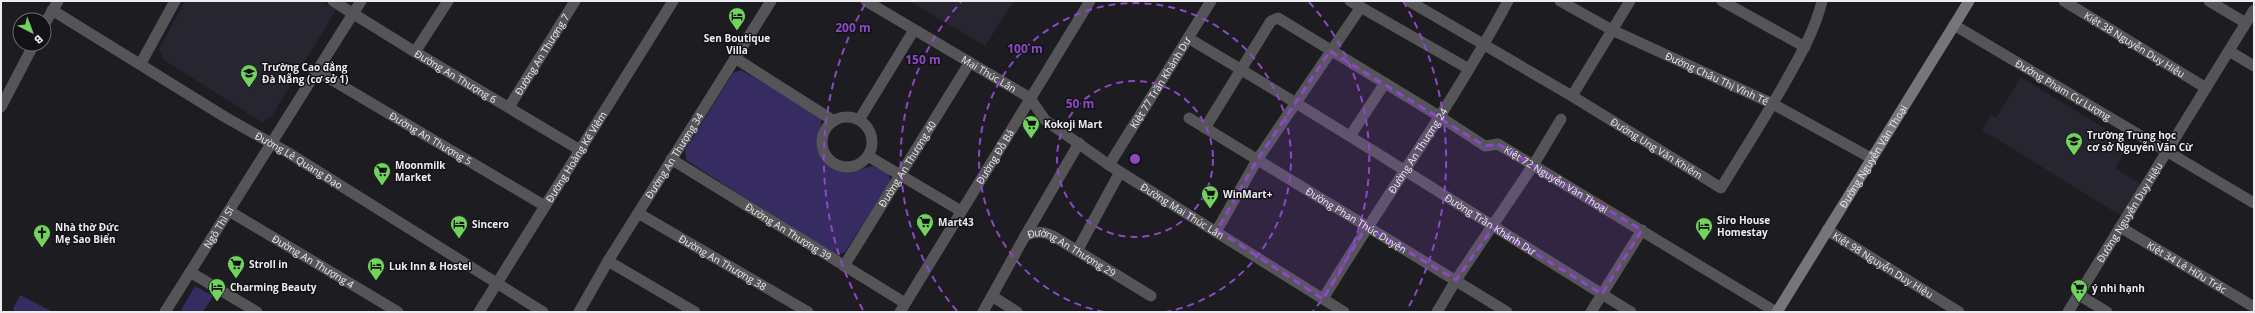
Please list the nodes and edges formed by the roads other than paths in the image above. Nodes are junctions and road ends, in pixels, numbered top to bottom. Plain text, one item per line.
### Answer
1 (175, 1) edge
2 (333, 1) edge
3 (361, 1) edge
4 (448, 1) edge
5 (576, 1) edge
6 (673, 1) edge
7 (771, 1) edge
8 (866, 1) edge
9 (1090, 1) edge
10 (1211, 1) edge
11 (1350, 1) edge
12 (1409, 1) edge
13 (1508, 1) edge
14 (1560, 1) edge
15 (1630, 1) edge
16 (1722, 1) edge
17 (1822, 1) edge
18 (1969, 1) edge
19 (2064, 1) edge
20 (2209, 1) edge
21 (1425, 5) edge
22 (55, 6) edge
23 (1360, 7) junction
24 (2254, 10) edge
25 (353, 13) junction
26 (2246, 23) junction
27 (1954, 25) junction
28 (914, 30) junction
29 (1612, 30) junction
30 (1188, 38) junction
31 (1484, 46) junction
32 (1805, 47) junction
33 (1330, 51) junction
34 (2229, 51) junction
35 (30, 52) edge
36 (415, 52) junction
37 (735, 58) junction
38 (970, 62) junction
39 (141, 63) junction
40 (2254, 66) edge
41 (1241, 69) junction
42 (1469, 69) junction
43 (316, 71) junction
44 (1384, 83) junction
45 (2206, 88) junction
46 (1572, 96) junction
47 (1030, 98) junction
48 (1296, 102) junction
49 (1773, 104) junction
50 (1, 107) edge
51 (509, 107) junction
52 (1439, 116) junction
53 (1189, 118) dead end
54 (1561, 119) dead end
55 (860, 120) junction
56 (834, 121) junction
57 (1205, 128) junction
58 (1350, 136) junction
59 (272, 142) junction
60 (1079, 143) junction
61 (580, 150) junction
62 (2168, 153) junction
63 (868, 156) junction
64 (1871, 158) junction
65 (671, 159) junction
66 (1257, 160) junction
67 (1109, 164) junction
68 (1534, 164) junction
69 (1404, 170) junction
70 (1120, 172) junction
71 (900, 175) junction
72 (2254, 203) edge
73 (545, 206) junction
74 (229, 211) junction
75 (961, 211) junction
76 (638, 213) junction
77 (1366, 227) junction
78 (1493, 228) junction
79 (2120, 228) junction
80 (1217, 230) junction
81 (1642, 230) junction
82 (1826, 230) junction
83 (1025, 236) junction
84 (1077, 251) junction
85 (608, 261) junction
86 (844, 266) junction
87 (190, 272) junction
88 (1456, 280) junction
89 (496, 284) junction
90 (1602, 294) junction
91 (2079, 295) junction
92 (992, 296) junction
93 (1151, 296) dead end
94 (1323, 299) junction
95 (2254, 307) edge
96 (902, 308) edge
97 (165, 312) edge
98 (257, 312) edge
99 (398, 312) edge
100 (479, 312) edge
101 (543, 312) edge
102 (579, 312) edge
103 (695, 312) edge
104 (808, 312) edge
105 (983, 312) edge
106 (1017, 312) edge
107 (1344, 312) edge
108 (1437, 312) edge
109 (1507, 312) edge
110 (1591, 312) edge
111 (1631, 312) edge
112 (1776, 312) edge
113 (1959, 312) edge
114 (2068, 312) edge
115 (2107, 312) edge

1 - 39 street
2 - 25 street, Đường An Thượng 6
3 - 25 street, Ngô Thì Sĩ
4 - 36 street
5 - 51 street, Đường An Thượng 7
6 - 61 street, Đường Hoàng Kế Viêm
7 - 37 street, Đường An Thượng 34
8 - 28 street, Mai Thúc Lân
9 - 47 street, Đường Đỗ Bá
10 - 30 street, Kiệt 77 Trần Khánh Dư
11 - 23 street
12 - 21 street, Đường Ung Văn Khiêm
13 - 31 street, Đường An Thượng 24
14 - 29 street, Đường Châu Thị Vĩnh Tế
15 - 29 street
16 - 32 street
17 - 32 street, Đường Ung Văn Khiêm
18 - 27 main road, Đường Nguyễn Văn Thoại
19 - 45 street, Kiệt 38 Nguyễn Duy Hiệu
20 - 26 street
21 - 31 street, Đường Ung Văn Khiêm
22 - 39 street, Đường Lê Quang Đạo
23 - 33 street
23 - 42 street
24 - 26 street, Đường Nguyễn Duy Hiệu
25 - 36 street, Đường An Thượng 6
25 - 43 street, Ngô Thì Sĩ
26 - 34 street, Đường Nguyễn Duy Hiệu
27 - 62 street, Đường Phạm Cự Lượng
27 - 64 main road, Đường Nguyễn Văn Thoại
28 - 38 street, Mai Thúc Lân
28 - 55 street
29 - 46 street
29 - 49 street, Đường Châu Thị Vĩnh Tế
30 - 41 street, Đường Trần Khánh Dư
30 - 67 street, Kiệt 77 Trần Khánh Dư
31 - 42 street, Đường An Thượng 24
31 - 46 street, Đường Ung Văn Khiêm
32 - 49 street, Đường Ung Văn Khiêm
33 - 41 street, Kiệt 72 Nguyễn Văn Thoại
33 - 44 street, Kiệt 72 Nguyễn Văn Thoại
33 - 48 street
34 - 40 street
34 - 45 street, Đường Nguyễn Duy Hiệu
35 - 50 street
36 - 51 street, Đường An Thượng 6
37 - 56 street
37 - 65 street, Đường An Thượng 34
38 - 47 street, Mai Thúc Lân
38 - 71 street, Đường An Thượng 40
39 - 59 street, Đường Lê Quang Đạo
41 - 48 street, Đường Trần Khánh Dư
41 - 57 street
42 - 52 street, Đường An Thượng 24
43 - 59 street, Ngô Thì Sĩ
43 - 73 street, Đường An Thượng 5
44 - 52 street, Kiệt 72 Nguyễn Văn Thoại
44 - 58 street
45 - 62 street, Đường Nguyễn Duy Hiệu
46 - 49 street, Đường Ung Văn Khiêm
47 - 60 street, Đường Mai Thúc Lân
47 - 75 street, Đường Đỗ Bá
48 - 58 street, Đường Trần Khánh Dư
48 - 66 street
49 - 64 street, Đường Châu Thị Vĩnh Tế
51 - 61 street, Đường An Thượng 6
52 - 68 street, Kiệt 72 Nguyễn Văn Thoại
52 - 69 street, Đường An Thượng 24
53 - 57 street, Đường Phan Thúc Duyện
54 - 68 street
55 - 56 street
55 - 63 street
56 - 63 street
57 - 66 street, Đường Phan Thúc Duyện
58 - 69 street, Đường Trần Khánh Dư
59 - 74 street, Ngô Thì Sĩ
59 - 89 street, Đường Lê Quang Đạo
60 - 67 street, Đường Mai Thúc Lân
60 - 83 street
61 - 73 street, Đường Hoàng Kế Viêm
62 - 72 street, Đường Phạm Cự Lượng
62 - 79 street, Đường Nguyễn Duy Hiệu
63 - 71 street
64 - 82 main road, Đường Nguyễn Văn Thoại
65 - 76 street, Đường An Thượng 34
65 - 86 street, Đường An Thượng 39
66 - 77 street, Đường Phan Thúc Duyện
66 - 80 street
67 - 70 street, Đường Mai Thúc Lân
68 - 78 street
68 - 81 street, Kiệt 72 Nguyễn Văn Thoại
69 - 77 street, Đường An Thượng 24
69 - 78 street, Đường Trần Khánh Dư
70 - 80 street, Đường Mai Thúc Lân
70 - 84 street
71 - 75 street
71 - 86 street, Đường An Thượng 40
73 - 89 street, Đường Hoàng Kế Viêm
74 - 87 street, Ngô Thì Sĩ
74 - 99 street, Đường An Thượng 4
75 - 96 street, Đường Đỗ Bá
76 - 85 street, Đường An Thượng 34
76 - 104 street, Đường An Thượng 38
77 - 88 street, Đường Phan Thúc Duyện
77 - 94 street, Đường An Thượng 24
78 - 88 street
78 - 90 street, Đường Trần Khánh Dư
79 - 91 street, Đường Nguyễn Duy Hiệu
79 - 95 street, Kiệt 34 Lê Hữu Trác
80 - 94 street, Đường Mai Thúc Lân
81 - 90 street
81 - 112 street, Kiệt 72 Nguyễn Văn Thoại
82 - 112 main road, Đường Nguyễn Văn Thoại
82 - 113 street, Kiệt 98 Nguyễn Duy Hiệu
83 - 84 street, Đường An Thượng 29
83 - 92 street, Đường An Thượng 29
84 - 93 street, Đường An Thượng 29
85 - 102 street, Đường An Thượng 34
85 - 103 street
86 - 96 street, Đường An Thượng 39
87 - 97 street, Ngô Thì Sĩ
87 - 98 street
88 - 108 street
88 - 109 street, Đường Phan Thúc Duyện
89 - 100 street, Đường Hoàng Kế Viêm
89 - 101 street, Đường Lê Quang Đạo
90 - 110 street
90 - 111 street, Đường Trần Khánh Dư
91 - 114 street, Đường Nguyễn Duy Hiệu
91 - 115 street
92 - 105 street, Đường An Thượng 29
92 - 106 street
94 - 107 street, Đường Mai Thúc Lân

